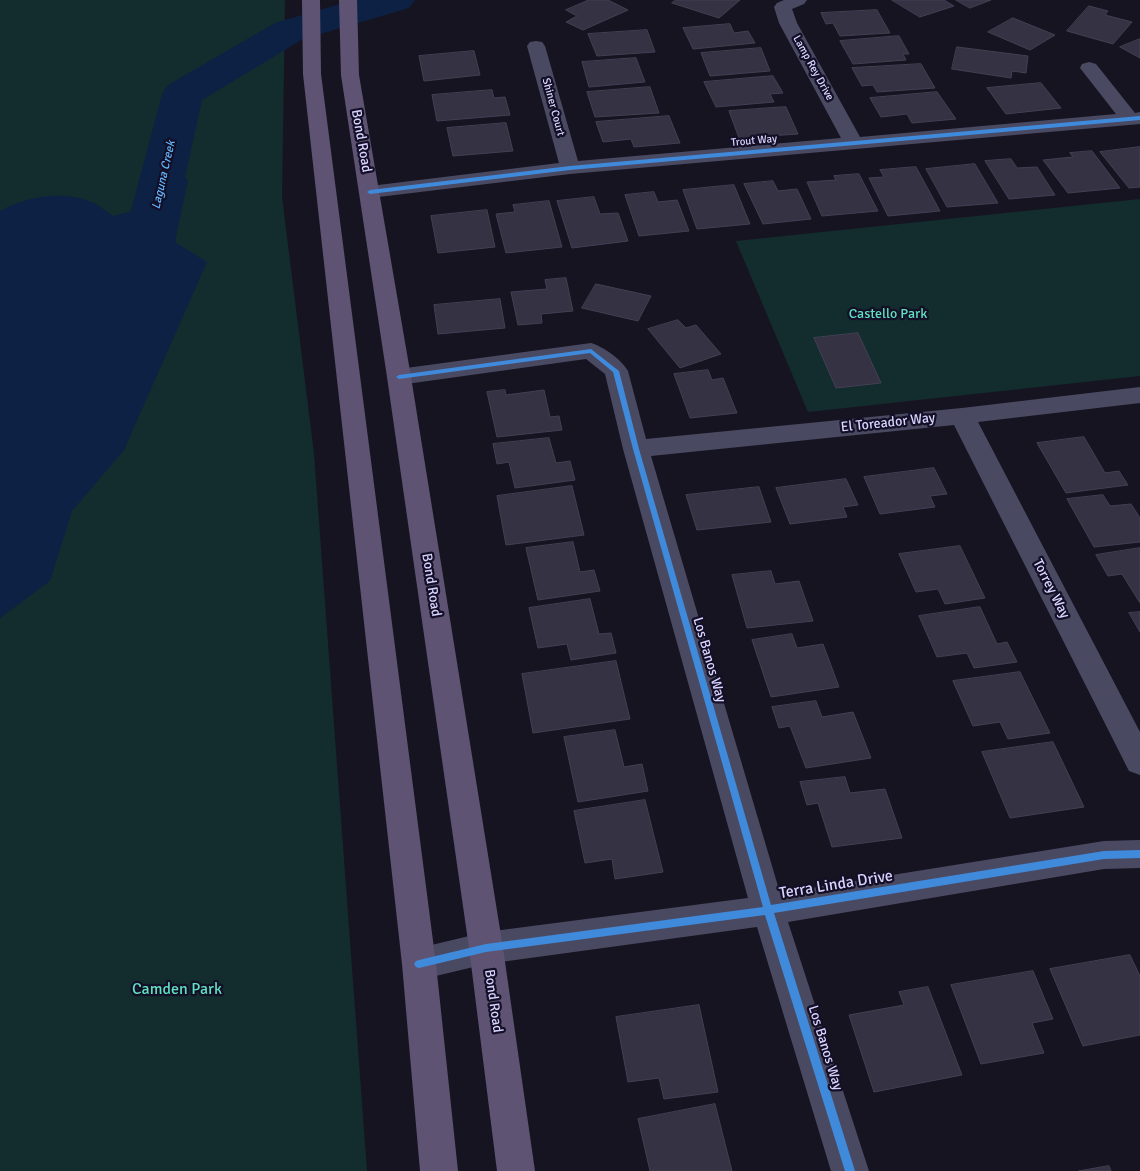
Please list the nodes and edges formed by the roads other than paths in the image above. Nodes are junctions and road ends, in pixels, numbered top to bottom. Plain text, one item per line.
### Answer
1 (311, 0) edge
2 (348, 0) edge
3 (798, 0) edge
4 (536, 46) dead end
5 (1089, 68) dead end
6 (1135, 119) edge
7 (854, 143) junction
8 (570, 168) junction
9 (370, 192) junction
10 (399, 377) junction
11 (1140, 395) edge
12 (962, 416) junction
13 (636, 449) junction
14 (1140, 762) edge
15 (1140, 854) edge
16 (768, 910) junction
17 (486, 948) junction
18 (419, 964) junction
19 (439, 1171) edge
20 (516, 1171) edge
21 (850, 1171) edge

1 - 18 main road
2 - 9 main road, Bond Road
3 - 7 street, Lamp Rey Drive
4 - 8 street, Shiner Court
5 - 6 street
6 - 7 street, Trout Way
7 - 8 street, Trout Way
8 - 9 street, Trout Way
9 - 10 main road, Bond Road
10 - 13 street, Los Banos Way
10 - 17 main road, Bond Road
11 - 12 street, El Toreador Way
12 - 13 street, El Toreador Way
12 - 14 street, Torrey Way
13 - 16 street, Los Banos Way
15 - 16 street, Terra Linda Drive
16 - 17 street, Terra Linda Drive
16 - 21 street, Los Banos Way
17 - 18 street, Terra Linda Drive
17 - 20 main road, Bond Road
18 - 19 main road

